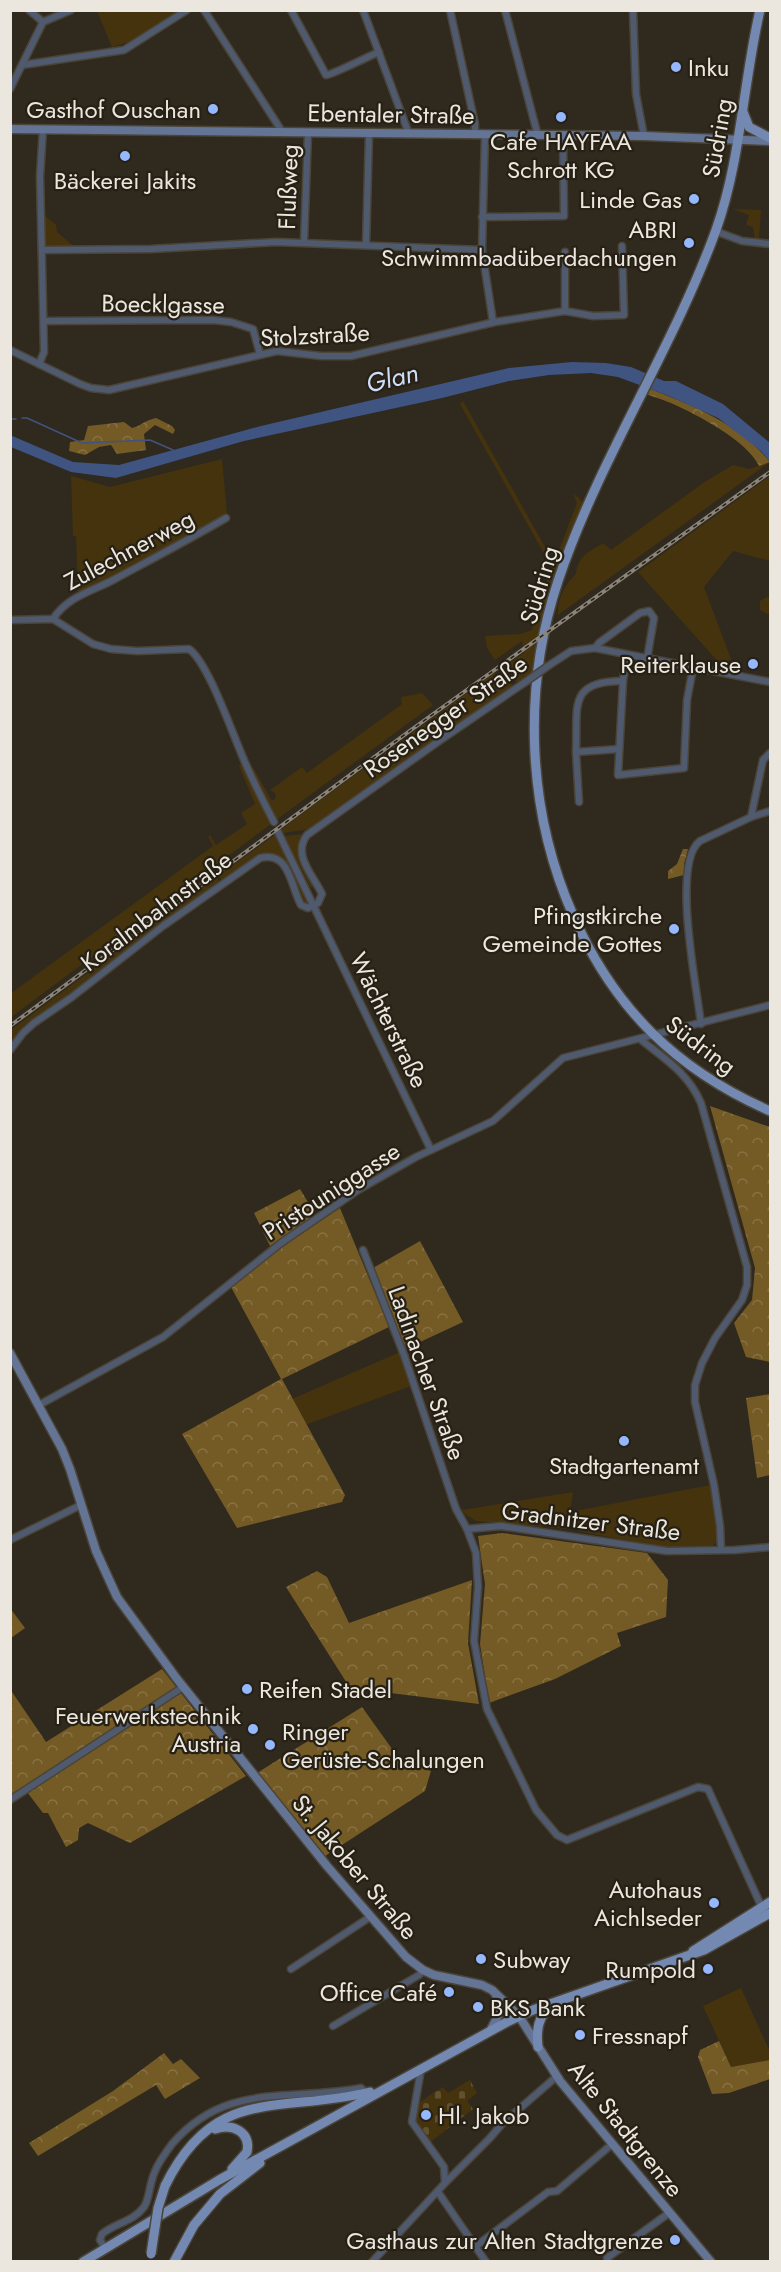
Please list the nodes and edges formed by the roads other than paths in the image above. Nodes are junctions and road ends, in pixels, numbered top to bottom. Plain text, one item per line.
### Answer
1 (28, 10) edge
2 (71, 10) edge
3 (187, 10) edge
4 (204, 10) edge
5 (291, 10) edge
6 (363, 10) edge
7 (450, 10) edge
8 (505, 10) edge
9 (633, 10) edge
10 (760, 10) edge
11 (43, 22) junction
12 (379, 52) junction
13 (22, 65) junction
14 (10, 89) edge
15 (742, 106) junction
16 (10, 129) edge
17 (43, 129) junction
18 (283, 133) junction
19 (308, 133) junction
20 (369, 134) junction
21 (409, 134) junction
22 (480, 135) junction
23 (538, 135) junction
24 (562, 136) junction
25 (644, 136) junction
26 (771, 139) edge
27 (737, 140) junction
28 (482, 217) junction
29 (715, 231) junction
30 (304, 243) junction
31 (771, 244) edge
32 (366, 245) junction
33 (622, 246) dead end
34 (42, 250) junction
35 (482, 250) junction
36 (565, 252) dead end
37 (565, 311) junction
38 (44, 321) junction
39 (493, 322) junction
40 (10, 350) edge
41 (260, 354) junction
42 (39, 364) junction
43 (226, 518) dead end
44 (53, 619) junction
45 (10, 620) edge
46 (595, 648) junction
47 (627, 655) junction
48 (647, 659) junction
49 (693, 668) junction
50 (623, 681) junction
51 (771, 682) edge
52 (619, 750) junction
53 (576, 752) junction
54 (771, 753) edge
55 (579, 802) dead end
56 (771, 811) edge
57 (751, 817) junction
58 (274, 822) dead end
59 (278, 832) dead end
60 (315, 906) junction
61 (771, 1005) edge
62 (701, 1024) junction
63 (653, 1036) junction
64 (640, 1039) junction
65 (10, 1050) edge
66 (771, 1111) edge
67 (431, 1150) junction
68 (363, 1250) dead end
69 (10, 1353) edge
70 (39, 1405) junction
71 (81, 1505) junction
72 (456, 1509) joint
73 (467, 1529) junction
74 (10, 1540) edge
75 (771, 1547) edge
76 (721, 1549) junction
77 (183, 1687) junction
78 (10, 1800) edge
79 (771, 1902) edge
80 (766, 1912) edge
81 (370, 1917) junction
82 (291, 1969) dead end
83 (423, 1970) junction
84 (492, 1990) junction
85 (554, 2003) junction
86 (519, 2016) junction
87 (333, 2026) dead end
88 (490, 2031) junction
89 (538, 2047) junction
90 (421, 2068) junction
91 (556, 2076) junction
92 (382, 2090) junction
93 (366, 2093) junction
94 (204, 2132) junction
95 (611, 2145) junction
96 (280, 2148) junction
97 (444, 2167) junction
98 (457, 2171) junction
99 (219, 2180) junction
100 (445, 2183) junction
101 (438, 2192) junction
102 (669, 2213) junction
103 (476, 2246) junction
104 (105, 2248) junction
105 (151, 2258) edge
106 (607, 2258) dead end
107 (83, 2262) edge
108 (174, 2262) edge
109 (372, 2262) edge
110 (486, 2262) edge
111 (711, 2262) edge

1 - 11 street
2 - 11 street
3 - 13 street
4 - 18 street
5 - 12 street
6 - 12 street
7 - 22 street
8 - 23 street
9 - 25 street
10 - 15 main road, Südring
11 - 13 street
12 - 21 street
13 - 14 street
15 - 26 main road
15 - 27 main road, Südring
16 - 17 main road, Ebentaler Straße
17 - 18 main road, Ebentaler Straße
17 - 34 street
18 - 19 main road, Ebentaler Straße
19 - 20 main road, Ebentaler Straße
19 - 30 street, Flußweg
20 - 21 main road, Ebentaler Straße
20 - 32 street
21 - 22 main road, Ebentaler Straße
22 - 23 main road, Ebentaler Straße
22 - 28 street
23 - 24 main road, Ebentaler Straße
24 - 25 main road, Ebentaler Straße
24 - 28 street
25 - 27 main road, Ebentaler Straße
26 - 27 main road, Ebentaler Straße
27 - 29 main road, Südring
28 - 35 street
29 - 31 street
29 - 63 main road, Südring
30 - 32 street
30 - 34 street
32 - 35 street
33 - 37 street, Stolzstraße
34 - 38 street
35 - 39 street
36 - 37 street
37 - 39 street, Stolzstraße
38 - 41 street, Boecklgasse
38 - 42 street
39 - 41 street, Stolzstraße
40 - 42 street, Stolzstraße
41 - 42 street, Stolzstraße
43 - 44 street, Zulechnerweg
44 - 45 street
44 - 58 street
46 - 47 street, Rosenegger Straße
46 - 48 street
46 - 60 street, Rosenegger Straße, bridge
47 - 48 street, Rosenegger Straße
47 - 50 street
48 - 49 street, Rosenegger Straße
49 - 51 street, Rosenegger Straße
49 - 52 street
50 - 52 street
50 - 53 street
52 - 53 street
53 - 55 street
54 - 57 street
56 - 57 street
57 - 62 street
59 - 60 street
60 - 65 street, Koralmbahnstraße
60 - 67 street, Wächterstraße
61 - 62 street, Pristouniggasse
62 - 63 street, Pristouniggasse
63 - 64 street, Pristouniggasse
63 - 66 main road, Südring
64 - 67 street, Pristouniggasse
64 - 76 street
67 - 70 street, Pristouniggasse
68 - 72 street, Ladinacher Straße
69 - 70 main road, St. Jakober Straße
70 - 71 main road, St. Jakober Straße
71 - 74 street
71 - 77 main road, St. Jakober Straße
72 - 73 street, Gradnitzer Straße
73 - 76 street, Gradnitzer Straße
73 - 80 street
75 - 76 street, Gradnitzer Straße
77 - 78 street
77 - 81 main road, St. Jakober Straße
79 - 80 main road
80 - 85 main road
81 - 82 street
81 - 83 main road, St. Jakober Straße
83 - 84 main road, St. Jakober Straße
83 - 87 street
84 - 86 main road, St. Jakober Straße
84 - 88 main road
85 - 86 main road
85 - 89 main road
86 - 88 main road
86 - 89 main road, Alte Stadtgrenze
88 - 90 main road
89 - 91 main road, Alte Stadtgrenze
90 - 92 main road
90 - 97 street
91 - 95 main road, Alte Stadtgrenze
91 - 98 street
92 - 93 main road
92 - 96 main road
93 - 94 main road
93 - 104 street
94 - 99 main road
94 - 105 main road, bridge
95 - 102 main road, Alte Stadtgrenze
95 - 103 street
96 - 99 main road
96 - 108 main road
97 - 98 street
97 - 100 street
98 - 100 street
99 - 104 main road
100 - 101 street
101 - 103 street
101 - 109 street
102 - 106 street
102 - 111 main road, Alte Stadtgrenze
103 - 110 street
104 - 107 main road

